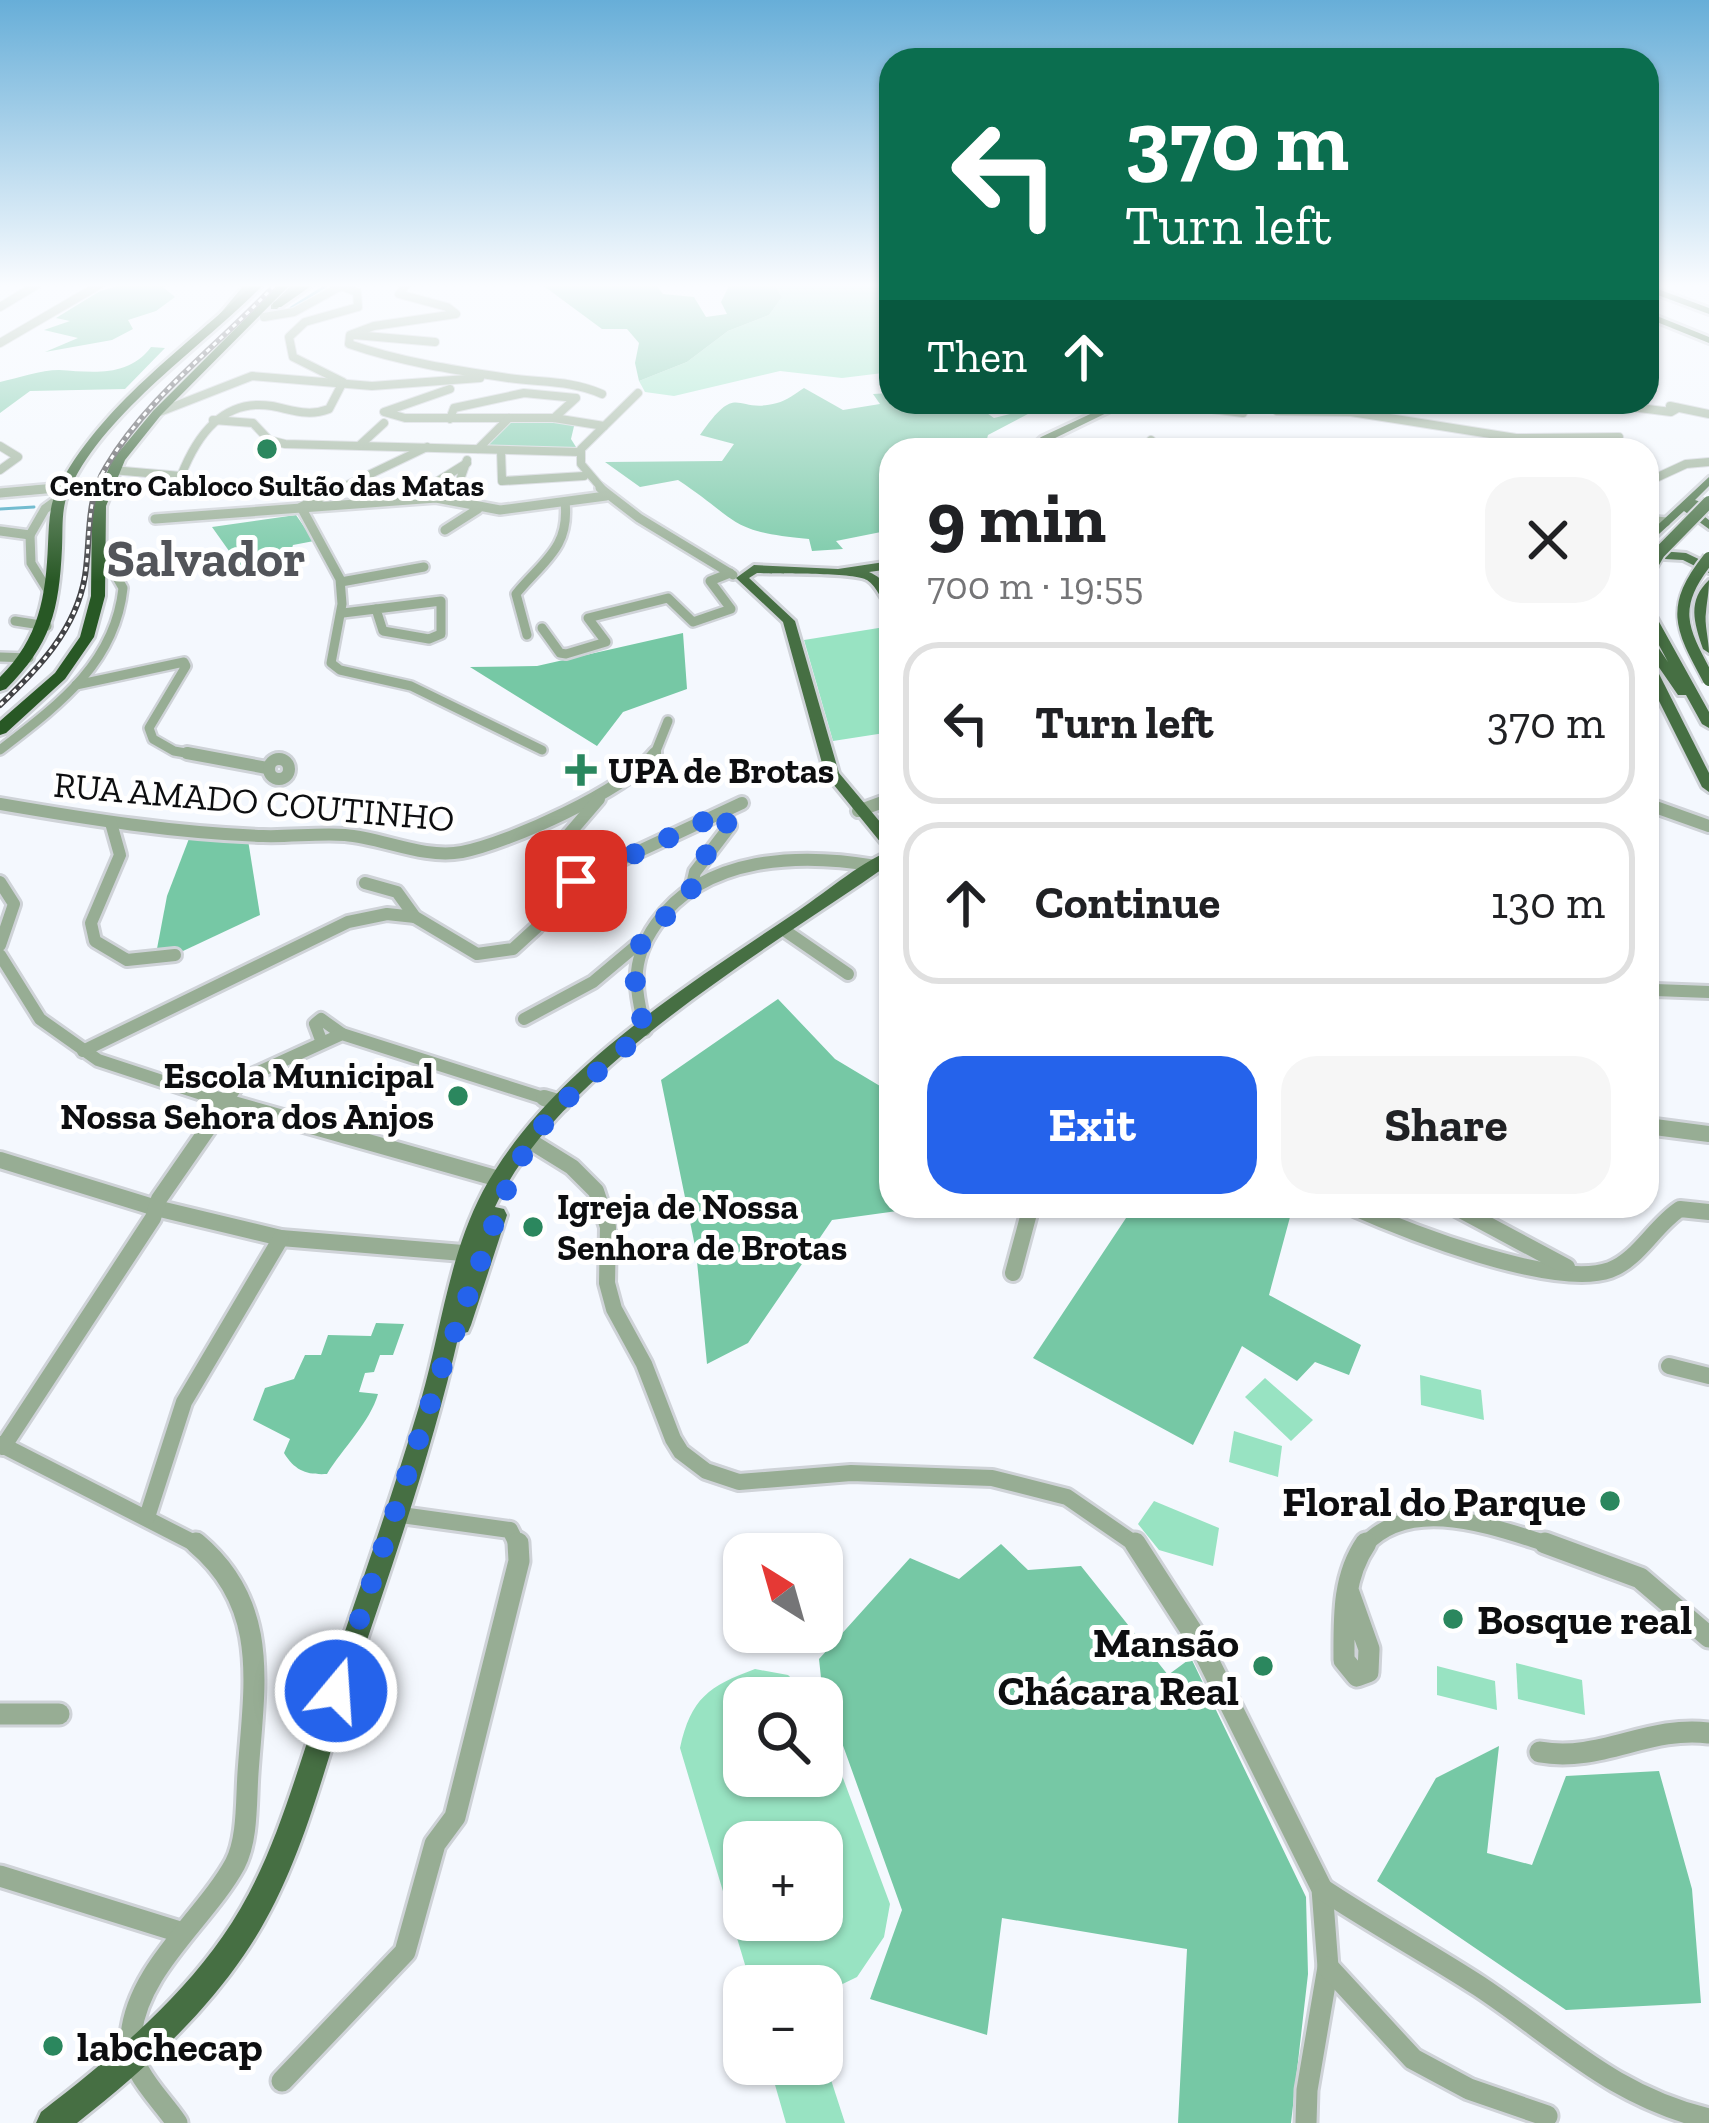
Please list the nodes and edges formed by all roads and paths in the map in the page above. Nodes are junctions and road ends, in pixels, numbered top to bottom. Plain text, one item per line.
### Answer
1 (155, 383) edge
2 (189, 383) edge
3 (192, 383) edge
4 (232, 383) edge
5 (324, 383) edge
6 (340, 383) edge
7 (430, 383) edge
8 (472, 383) edge
9 (576, 383) edge
10 (344, 385) junction
11 (206, 392) junction
12 (638, 393) dead end
13 (602, 394) dead end
14 (1659, 405) edge
15 (1659, 408) edge
16 (1675, 410) junction
17 (158, 412) junction
18 (1098, 414) edge
19 (1342, 414) edge
20 (1709, 415) edge
21 (1386, 416) joint
22 (509, 418) junction
23 (554, 418) junction
24 (450, 419) junction
25 (468, 419) junction
26 (213, 420) junction
27 (585, 422) junction
28 (384, 423) dead end
29 (604, 426) junction
30 (1603, 435) junction
31 (1533, 437) joint
32 (1618, 437) dead end
33 (1047, 438) edge
34 (1516, 438) joint
35 (1607, 438) edge
36 (344, 445) junction
37 (360, 445) junction
38 (0, 446) edge
39 (433, 447) junction
40 (474, 449) junction
41 (580, 450) junction
42 (501, 451) junction
43 (540, 451) junction
44 (318, 459) dead end
45 (466, 463) junction
46 (1709, 463) edge
47 (0, 470) edge
48 (112, 470) junction
49 (584, 476) junction
50 (1659, 476) edge
51 (544, 479) junction
52 (1709, 480) edge
53 (1709, 490) edge
54 (0, 493) edge
55 (63, 493) junction
56 (606, 496) junction
57 (407, 500) junction
58 (453, 500) junction
59 (0, 502) edge
60 (565, 502) junction
61 (1709, 502) edge
62 (301, 507) junction
63 (478, 509) junction
64 (154, 519) dead end
65 (1659, 522) edge
66 (1666, 523) junction
67 (1709, 526) edge
68 (445, 530) dead end
69 (1659, 530) edge
70 (0, 531) edge
71 (30, 535) junction
72 (99, 546) junction
73 (1659, 553) edge
74 (1659, 554) edge
75 (1709, 558) edge
76 (716, 563) junction
77 (424, 568) dead end
78 (879, 568) edge
79 (1709, 569) edge
80 (859, 572) junction
81 (742, 575) junction
82 (877, 580) joint
83 (341, 581) junction
84 (879, 584) edge
85 (1709, 584) edge
86 (52, 597) junction
87 (1707, 599) edge
88 (376, 608) junction
89 (343, 613) junction
90 (15, 621) dead end
91 (47, 626) junction
92 (542, 628) dead end
93 (1659, 630) edge
94 (527, 634) dead end
95 (1709, 649) edge
96 (0, 657) edge
97 (1659, 657) edge
98 (28, 658) junction
99 (91, 669) junction
100 (111, 674) junction
101 (1709, 680) edge
102 (76, 685) junction
103 (0, 686) edge
104 (1659, 688) edge
105 (56, 705) junction
106 (668, 721) dead end
107 (1709, 724) edge
108 (0, 733) edge
109 (0, 750) edge
110 (542, 750) dead end
111 (267, 768) dead end
112 (1709, 787) edge
113 (611, 788) junction
114 (742, 803) dead end
115 (879, 803) edge
116 (0, 804) edge
117 (1659, 808) edge
118 (858, 811) junction
119 (724, 812) junction
120 (111, 823) junction
121 (1709, 826) edge
122 (879, 833) edge
123 (879, 860) edge
124 (879, 863) edge
125 (0, 883) edge
126 (365, 883) dead end
127 (691, 890) junction
128 (539, 898) junction
129 (415, 917) junction
130 (784, 930) junction
131 (641, 942) junction
132 (0, 944) edge
133 (0, 955) edge
134 (175, 955) dead end
135 (848, 974) dead end
136 (1659, 990) edge
137 (1709, 992) edge
138 (524, 1019) dead end
139 (645, 1030) junction
140 (82, 1051) junction
141 (225, 1100) junction
142 (562, 1103) junction
143 (1659, 1128) edge
144 (1709, 1134) edge
145 (530, 1141) junction
146 (0, 1160) edge
147 (499, 1179) junction
148 (156, 1208) junction
149 (1709, 1212) edge
150 (1028, 1218) edge
151 (1379, 1218) edge
152 (1476, 1218) edge
153 (281, 1238) junction
154 (478, 1254) junction
155 (1013, 1273) dead end
156 (1582, 1274) junction
157 (1669, 1366) dead end
158 (1709, 1376) edge
159 (2, 1445) edge
160 (394, 1514) junction
161 (147, 1517) junction
162 (1354, 1630) dead end
163 (1709, 1637) edge
164 (0, 1714) edge
165 (59, 1714) dead end
166 (1709, 1733) edge
167 (1540, 1752) dead end
168 (0, 1876) edge
169 (1322, 1889) junction
170 (183, 1933) junction
171 (1328, 1967) junction
172 (133, 2059) junction
173 (282, 2081) dead end
174 (1647, 2113) edge
175 (1546, 2116) dead end
176 (1709, 2119) edge
177 (52, 2123) edge
178 (177, 2123) edge
179 (1306, 2123) edge

1 - 55 highway
2 - 17 highway
3 - 11 street
4 - 11 street
5 - 10 street
6 - 10 street
7 - 10 street
8 - 24 street
9 - 13 street
10 - 26 street
11 - 17 street
12 - 29 street
14 - 16 street
15 - 16 street
16 - 20 street
17 - 48 highway
18 - 33 main road
19 - 21 street
21 - 34 street
22 - 23 street
22 - 25 street
22 - 40 street
23 - 24 street
23 - 27 street
24 - 25 street
25 - 39 street
26 - 36 street
26 - 48 street
27 - 29 street
27 - 41 street
28 - 37 street
29 - 41 street
30 - 31 street
30 - 32 street
30 - 35 street
31 - 34 street
36 - 37 street
36 - 44 street
37 - 39 street
38 - 47 street
39 - 40 street
39 - 62 street
40 - 42 street
40 - 45 street
41 - 43 street
41 - 49 street
42 - 43 street
42 - 51 street
43 - 51 street
45 - 57 street
45 - 58 street
46 - 50 street
48 - 72 highway
49 - 51 street
49 - 56 street
52 - 66 main road
53 - 67 main road
54 - 55 street
55 - 59 street
55 - 71 street
55 - 86 highway
56 - 60 street
56 - 76 street
57 - 58 street
57 - 62 street
58 - 63 street
60 - 63 street
60 - 94 street
61 - 73 main road, bridge
62 - 64 street
62 - 83 street
63 - 68 street
65 - 66 street
66 - 69 main road
70 - 71 street
71 - 86 street
72 - 99 street
72 - 108 highway
74 - 79 main road
75 - 101 main road, bridge
76 - 81 street
76 - 81 street
77 - 83 street
78 - 80 main road
80 - 81 main road
80 - 82 main road
81 - 92 street
81 - 118 main road
82 - 84 main road
83 - 89 street
85 - 87 main road
86 - 91 highway
87 - 95 main road
88 - 88 street
88 - 89 street
89 - 110 street
90 - 91 street
91 - 98 highway
93 - 107 main road
96 - 98 street
97 - 107 main road
98 - 103 highway
99 - 100 street
99 - 102 street
100 - 102 street
100 - 111 street
102 - 105 street
104 - 112 main road
105 - 108 highway
105 - 109 street
106 - 113 street, RUA AMADO COUTINHO
113 - 120 street, RUA AMADO COUTINHO
113 - 128 street
114 - 119 street
115 - 118 street
116 - 120 street, RUA AMADO COUTINHO
117 - 121 street
118 - 122 main road
119 - 127 street
119 - 128 street
120 - 134 street
123 - 127 street
124 - 130 main road
125 - 132 street
126 - 129 street
127 - 131 street
128 - 129 street
129 - 140 street
130 - 135 street
130 - 139 main road
131 - 138 street
131 - 139 street
133 - 140 street
136 - 137 street
139 - 142 main road
140 - 141 street
141 - 142 street
141 - 147 street
141 - 148 street
142 - 145 main road
143 - 144 street
145 - 147 main road
145 - 154 main road
145 - 169 street
146 - 148 street
147 - 154 main road
148 - 153 street
148 - 159 street
149 - 156 street
150 - 155 street
151 - 156 street
152 - 156 street
153 - 154 street
153 - 161 street
154 - 160 main road
157 - 158 street
159 - 161 street
160 - 172 main road
160 - 173 street
161 - 170 street
162 - 163 street
164 - 165 street
166 - 167 street
168 - 170 street
169 - 171 street
169 - 174 street
170 - 172 street
171 - 175 street
171 - 179 street
172 - 177 main road
172 - 178 street
174 - 176 street

